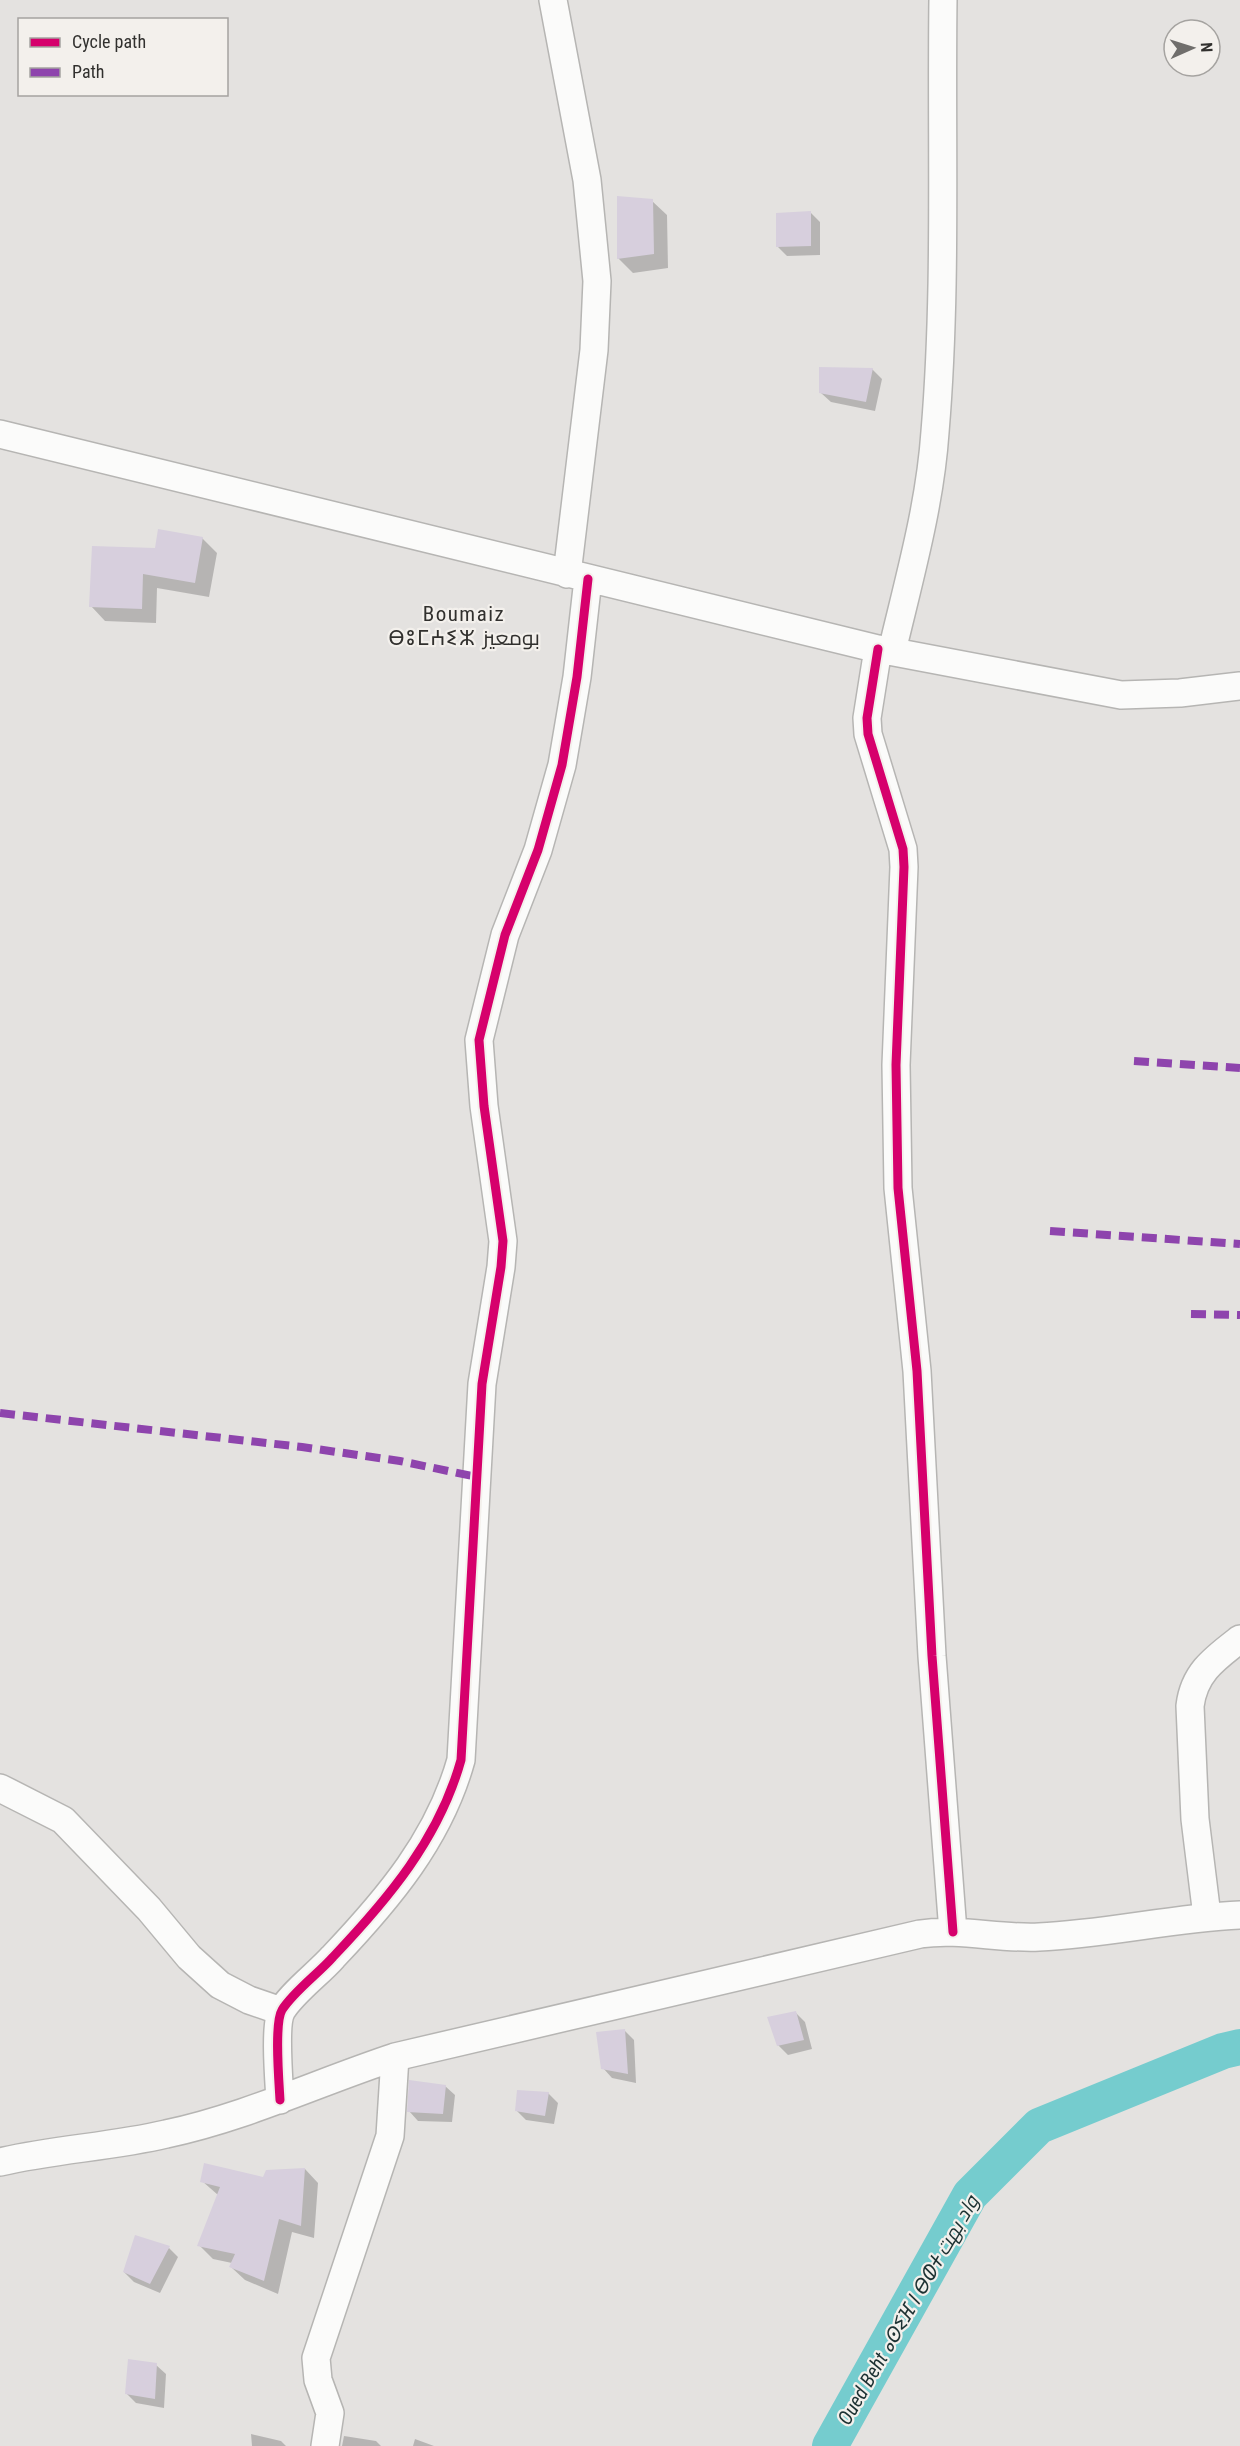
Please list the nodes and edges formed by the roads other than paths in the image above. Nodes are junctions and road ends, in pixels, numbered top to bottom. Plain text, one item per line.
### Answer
1 (554, 0) edge
2 (943, 0) edge
3 (0, 434) edge
4 (577, 576) junction
5 (885, 650) junction
6 (1240, 686) edge
7 (1240, 1640) edge
8 (0, 1788) edge
9 (1240, 1915) edge
10 (1207, 1916) junction
11 (953, 1932) junction
12 (281, 2011) junction
13 (395, 2057) junction
14 (280, 2100) junction
15 (0, 2162) edge
16 (325, 2446) edge

1 - 4 street
2 - 5 street
3 - 4 street
4 - 5 street
4 - 12 street
5 - 6 street
5 - 11 street
7 - 10 street
8 - 12 street
9 - 10 street
10 - 11 street
11 - 13 street
12 - 14 street
13 - 14 street
13 - 16 street
14 - 15 street

